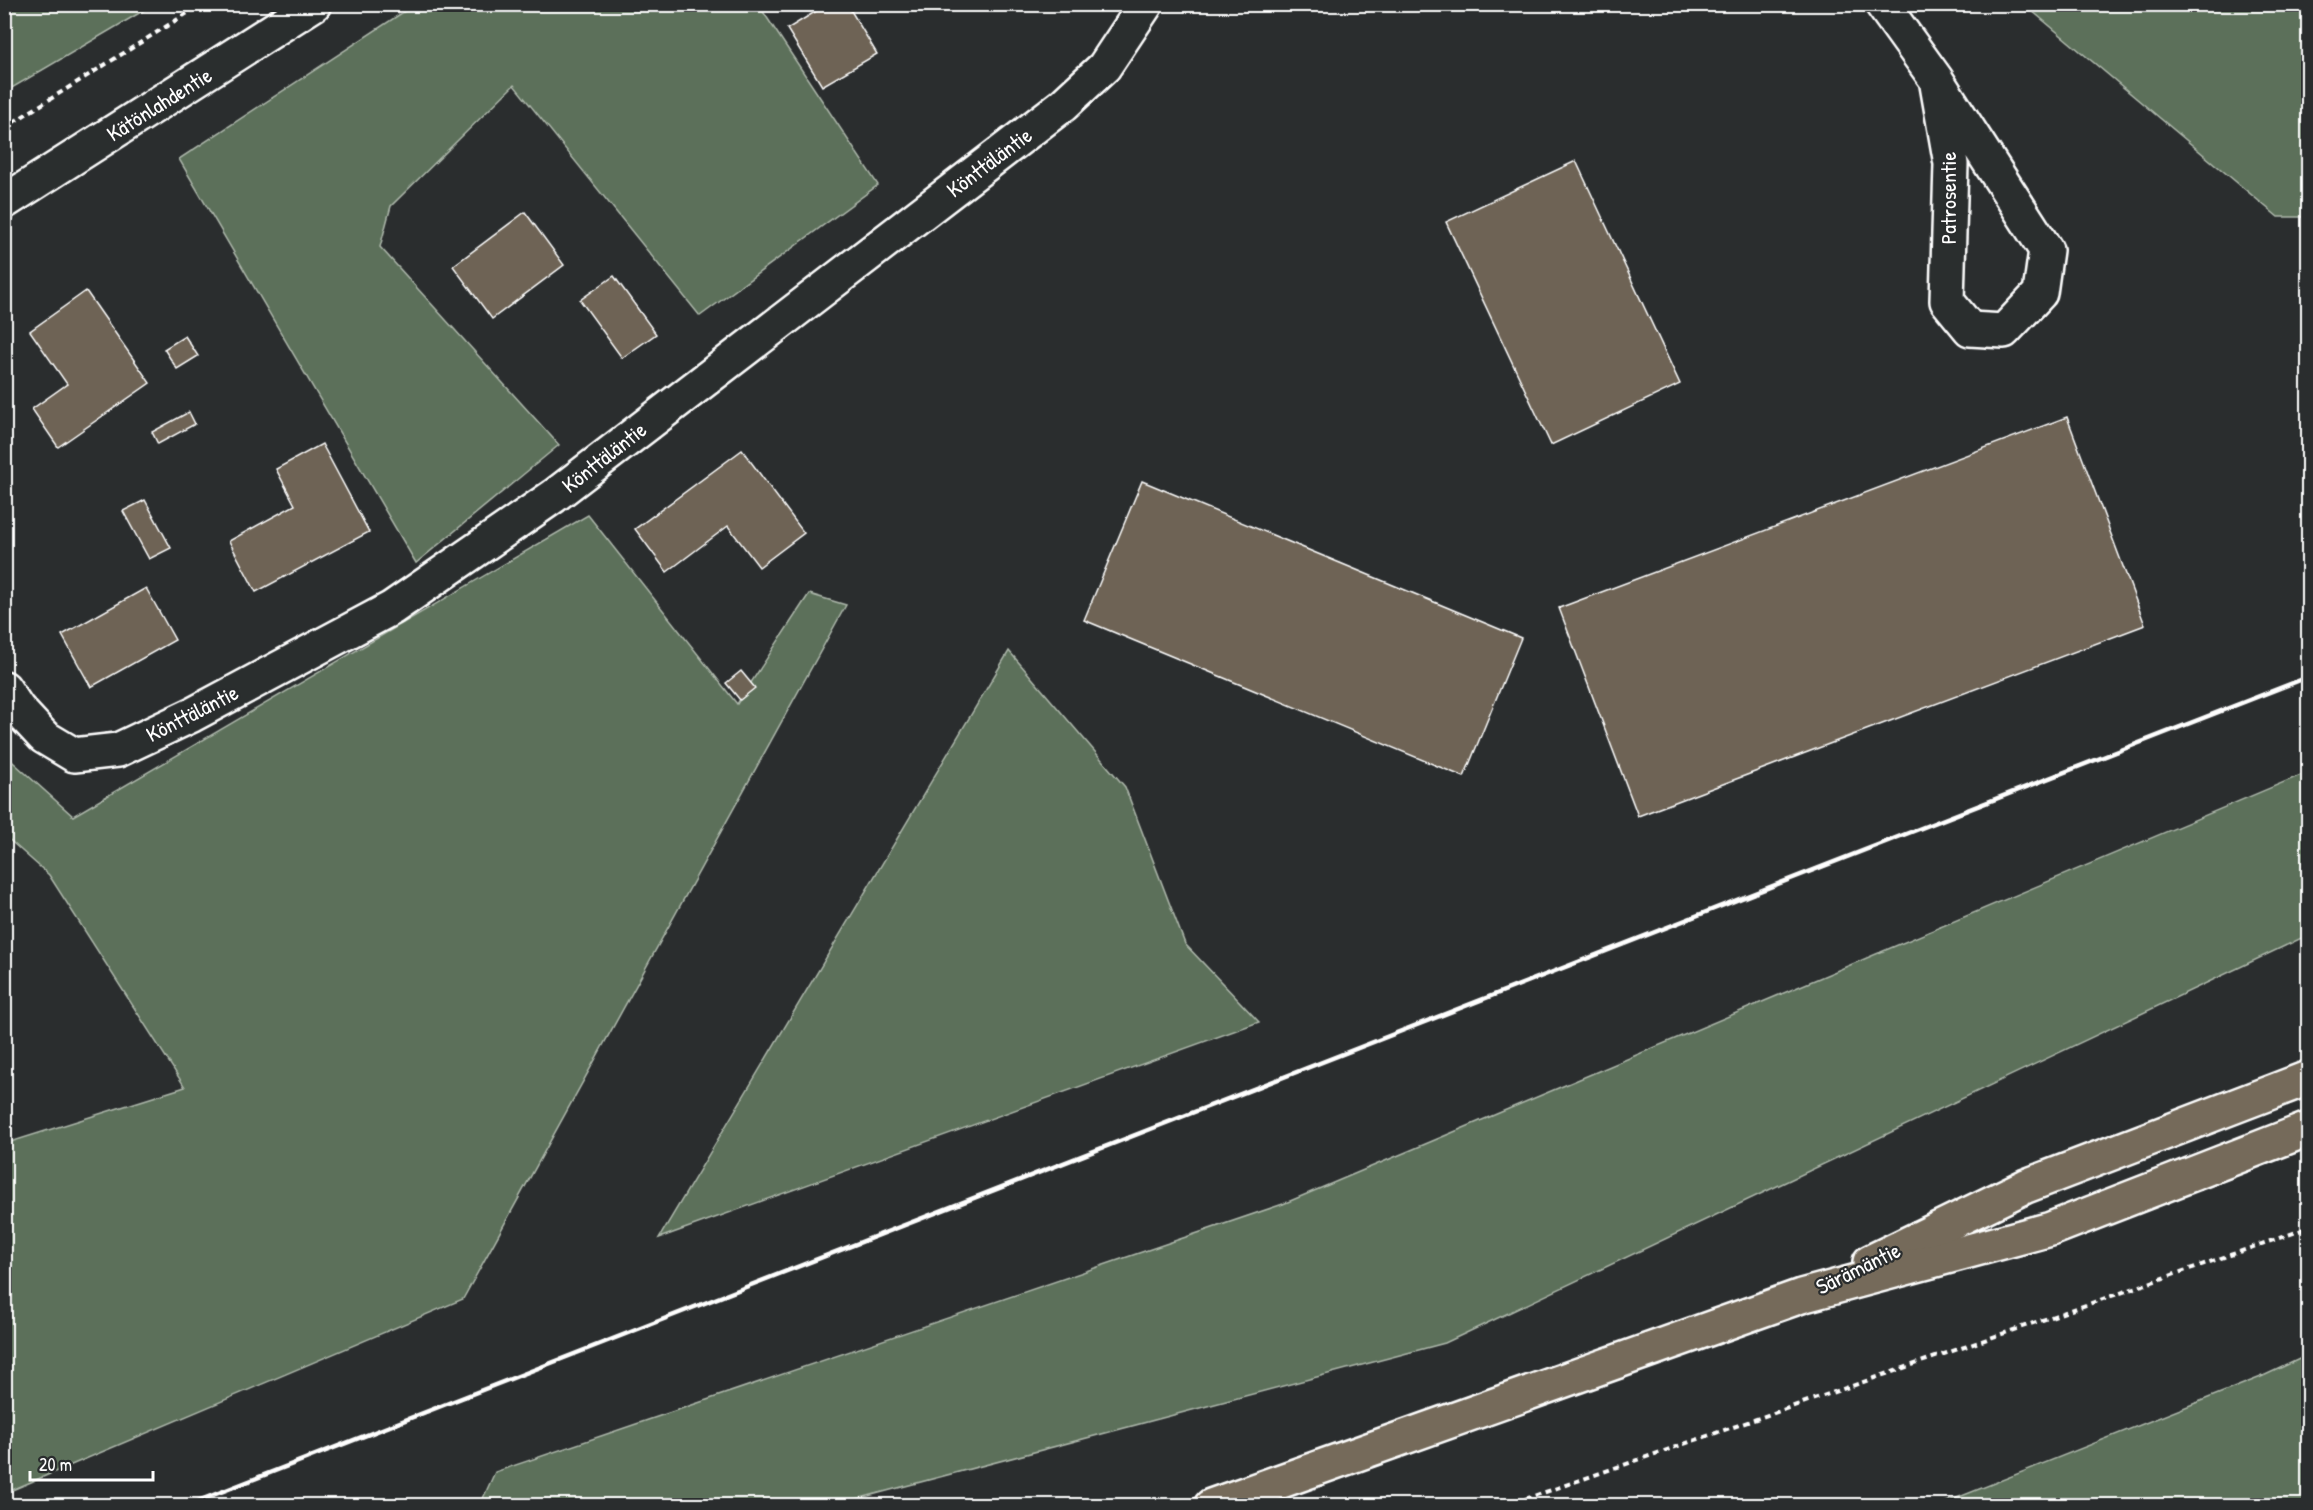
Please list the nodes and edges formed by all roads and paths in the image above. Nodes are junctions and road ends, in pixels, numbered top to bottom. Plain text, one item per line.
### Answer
1 (202, 4) edge
2 (314, 4) edge
3 (1146, 4) edge
4 (1882, 4) edge
5 (1936, 79) junction
6 (4, 128) edge
7 (4, 202) edge
8 (4, 688) edge
9 (2308, 1078) edge
10 (2308, 1129) edge
11 (2308, 1228) edge
12 (1801, 1296) junction
13 (1211, 1506) edge
14 (1505, 1506) edge

1 - 6 path
2 - 7 street, Kätönlahdentie
3 - 8 street, Könttäläntie
4 - 5 street, Patrosentie
5 - 5 street, Patrosentie
9 - 12 highway, Särämäntie
10 - 12 highway, Särämäntie
11 - 14 path
12 - 13 highway

